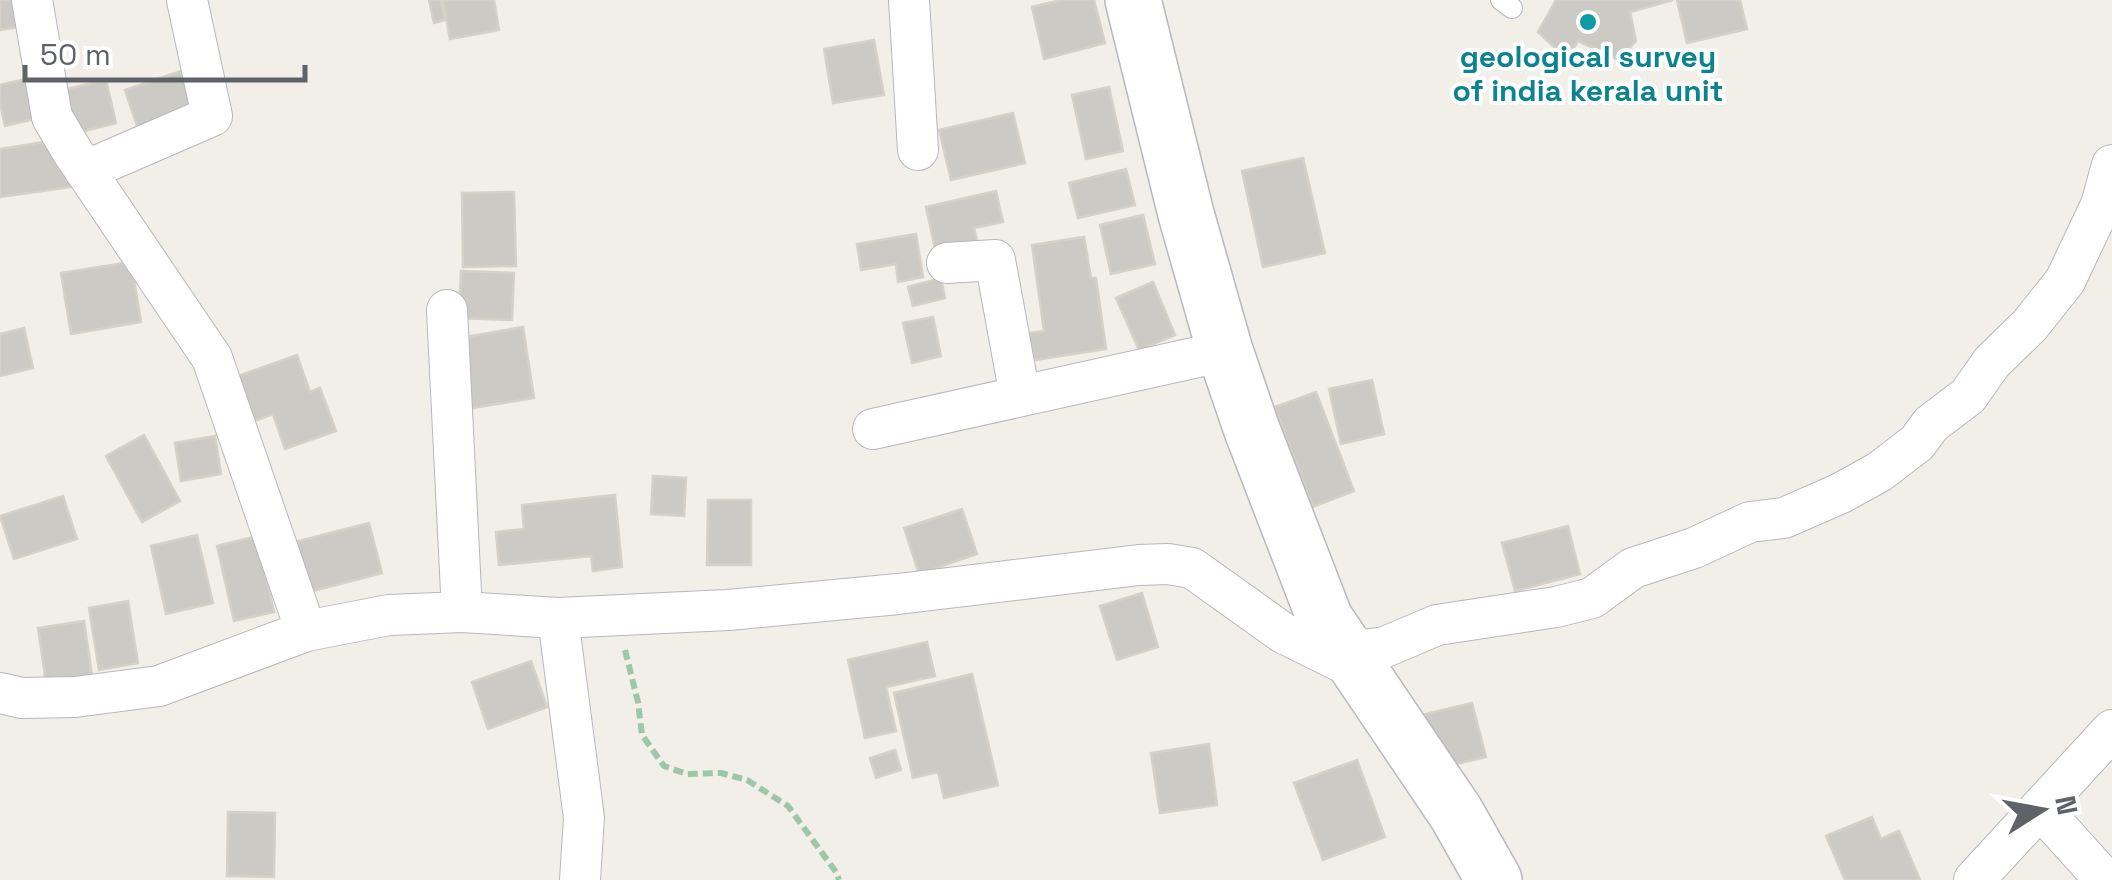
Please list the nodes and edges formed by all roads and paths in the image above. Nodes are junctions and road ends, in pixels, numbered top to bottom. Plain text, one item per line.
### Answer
1 (32, 0) edge
2 (187, 0) edge
3 (909, 0) edge
4 (1133, 0) edge
5 (918, 150) dead end
6 (2112, 165) edge
7 (85, 171) junction
8 (947, 263) dead end
9 (447, 310) dead end
10 (1225, 351) junction
11 (1020, 396) junction
12 (873, 428) dead end
13 (462, 612) junction
14 (620, 616) junction
15 (558, 618) junction
16 (306, 631) junction
17 (1354, 662) junction
18 (0, 694) edge
19 (2112, 730) edge
20 (2041, 808) junction
21 (580, 880) edge
22 (838, 880) edge
23 (1494, 880) edge
24 (1974, 880) edge
25 (2105, 880) edge

1 - 7 street
2 - 7 street
3 - 5 street
4 - 10 street
6 - 17 street
7 - 16 street
8 - 11 street
9 - 13 street
10 - 11 street
10 - 17 street
11 - 12 street
13 - 15 street
13 - 16 street
14 - 15 street
14 - 17 street
14 - 22 path
15 - 21 street
16 - 18 street
17 - 23 street
19 - 20 street
20 - 24 street
20 - 25 street

